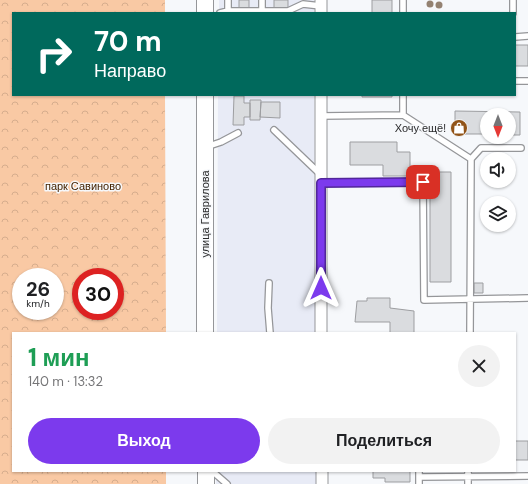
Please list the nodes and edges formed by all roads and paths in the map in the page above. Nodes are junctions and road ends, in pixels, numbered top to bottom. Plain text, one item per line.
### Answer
1 (205, 0) edge
2 (228, 0) edge
3 (262, 0) edge
4 (403, 0) edge
5 (513, 0) edge
6 (303, 2) edge
7 (321, 6) edge
8 (228, 11) junction
9 (262, 11) junction
10 (205, 12) edge
11 (224, 12) edge
12 (403, 12) edge
13 (513, 12) edge
14 (528, 36) edge
15 (516, 37) edge
16 (516, 81) edge
17 (528, 81) edge
18 (205, 96) edge
19 (321, 96) edge
20 (403, 96) edge
21 (403, 115) junction
22 (321, 116) junction
23 (274, 130) dead end
24 (238, 133) dead end
25 (206, 147) junction
26 (521, 148) dead end
27 (471, 159) junction
28 (321, 179) junction
29 (269, 283) dead end
30 (528, 298) edge
31 (470, 299) junction
32 (205, 332) edge
33 (270, 332) edge
34 (321, 332) edge
35 (470, 332) edge
36 (206, 472) edge
37 (213, 472) edge
38 (322, 472) edge
39 (419, 474) edge
40 (468, 474) edge
41 (528, 476) edge
42 (206, 484) edge
43 (227, 484) edge
44 (322, 484) edge
45 (419, 484) edge
46 (468, 484) edge

1 - 10 main road
2 - 8 lane
3 - 9 lane
4 - 12 lane
5 - 13 lane
6 - 7 lane
6 - 9 lane
8 - 9 lane
8 - 11 lane
14 - 15 lane
16 - 17 lane
18 - 25 main road, улица Гаврилова
19 - 22 street
20 - 21 lane
21 - 22 lane
21 - 27 lane
22 - 28 street
23 - 28 lane
24 - 25 lane
25 - 32 main road, улица Гаврилова
26 - 27 lane
27 - 31 lane
28 - 31 lane
28 - 34 street
29 - 33 lane
30 - 31 lane
31 - 35 lane
36 - 42 main road
37 - 43 lane
38 - 44 street
39 - 40 lane
39 - 45 lane
40 - 41 lane
40 - 46 lane

